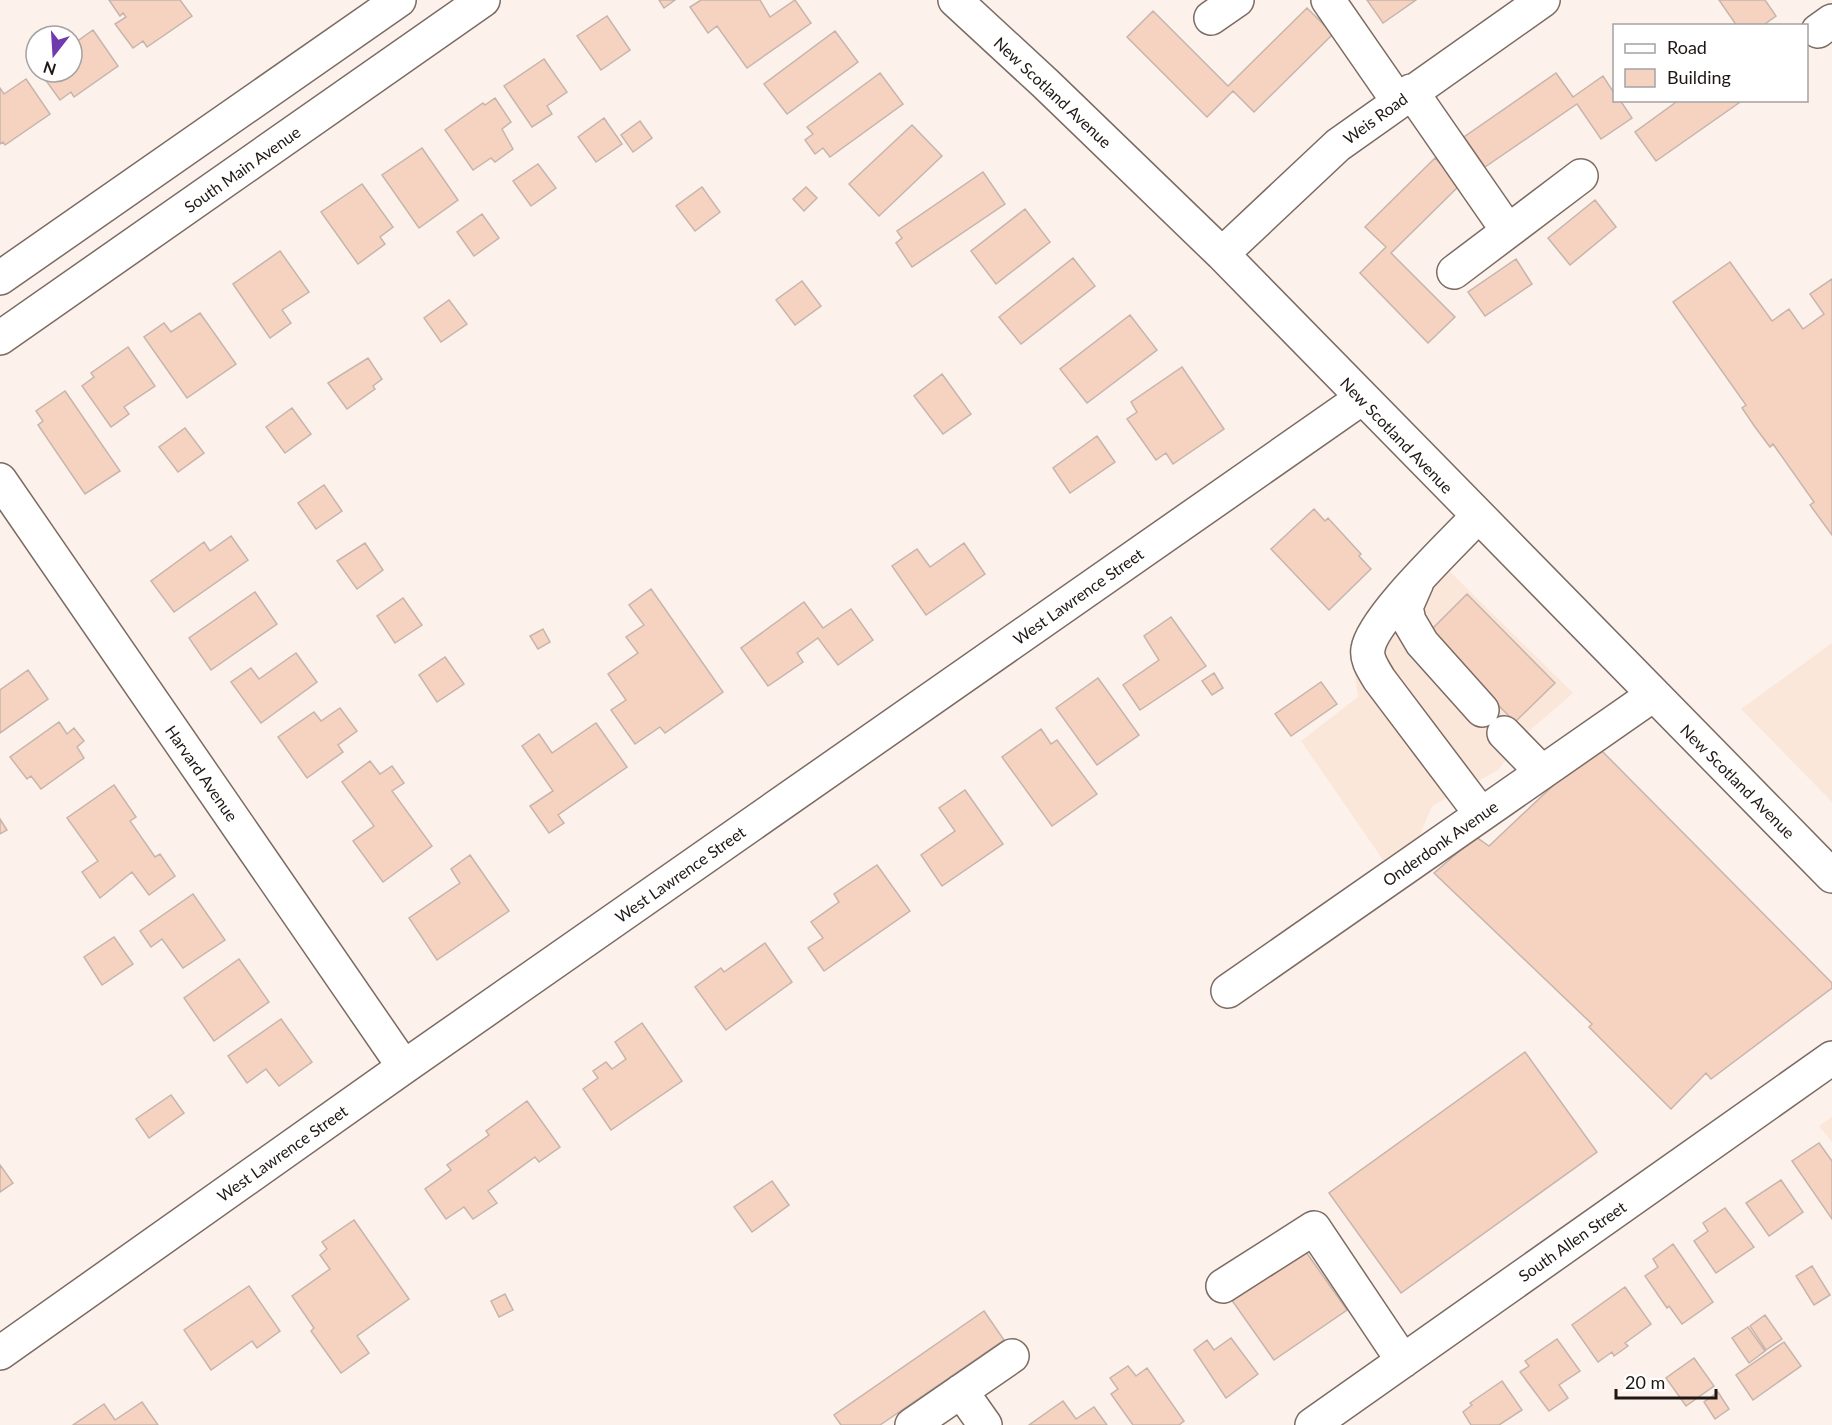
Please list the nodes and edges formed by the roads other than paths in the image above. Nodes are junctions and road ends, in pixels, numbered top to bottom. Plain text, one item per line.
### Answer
1 (399, 0) edge
2 (483, 0) edge
3 (955, 0) edge
4 (1328, 0) edge
5 (1543, 0) edge
6 (280, 83) junction
7 (1405, 96) junction
8 (308, 122) junction
9 (1581, 176) dead end
10 (1508, 231) junction
11 (1222, 254) junction
12 (1455, 272) dead end
13 (0, 278) edge
14 (0, 338) edge
15 (1362, 398) junction
16 (0, 480) edge
17 (1477, 517) junction
18 (1420, 578) junction
19 (1653, 695) junction
20 (1482, 710) dead end
21 (1504, 733) dead end
22 (1542, 772) junction
23 (1481, 814) junction
24 (1832, 876) edge
25 (1228, 991) dead end
26 (1832, 1058) edge
27 (404, 1067) junction
28 (1223, 1286) dead end
29 (0, 1353) edge
30 (1012, 1356) dead end
31 (1403, 1361) junction
32 (961, 1391) junction
33 (912, 1425) edge
34 (985, 1425) edge
35 (1312, 1425) edge

1 - 6 street
2 - 8 street, South Main Avenue
3 - 11 street, New Scotland Avenue
4 - 7 street
5 - 7 street, Weis Road
6 - 8 street
6 - 13 street
7 - 10 street
7 - 11 street, Weis Road
8 - 14 street, South Main Avenue
9 - 10 street
10 - 12 street
11 - 15 street, New Scotland Avenue
15 - 17 street, New Scotland Avenue
15 - 27 street, West Lawrence Street
16 - 27 street, Harvard Avenue
17 - 18 street
17 - 19 street, New Scotland Avenue
18 - 20 street
18 - 23 street
19 - 22 street, Onderdonk Avenue
19 - 24 street, New Scotland Avenue
21 - 22 street
22 - 23 street, Onderdonk Avenue
23 - 25 street, Onderdonk Avenue
26 - 31 street, South Allen Street
27 - 29 street, West Lawrence Street
28 - 31 street
30 - 32 street
31 - 35 street, South Allen Street
32 - 33 street
32 - 34 street

